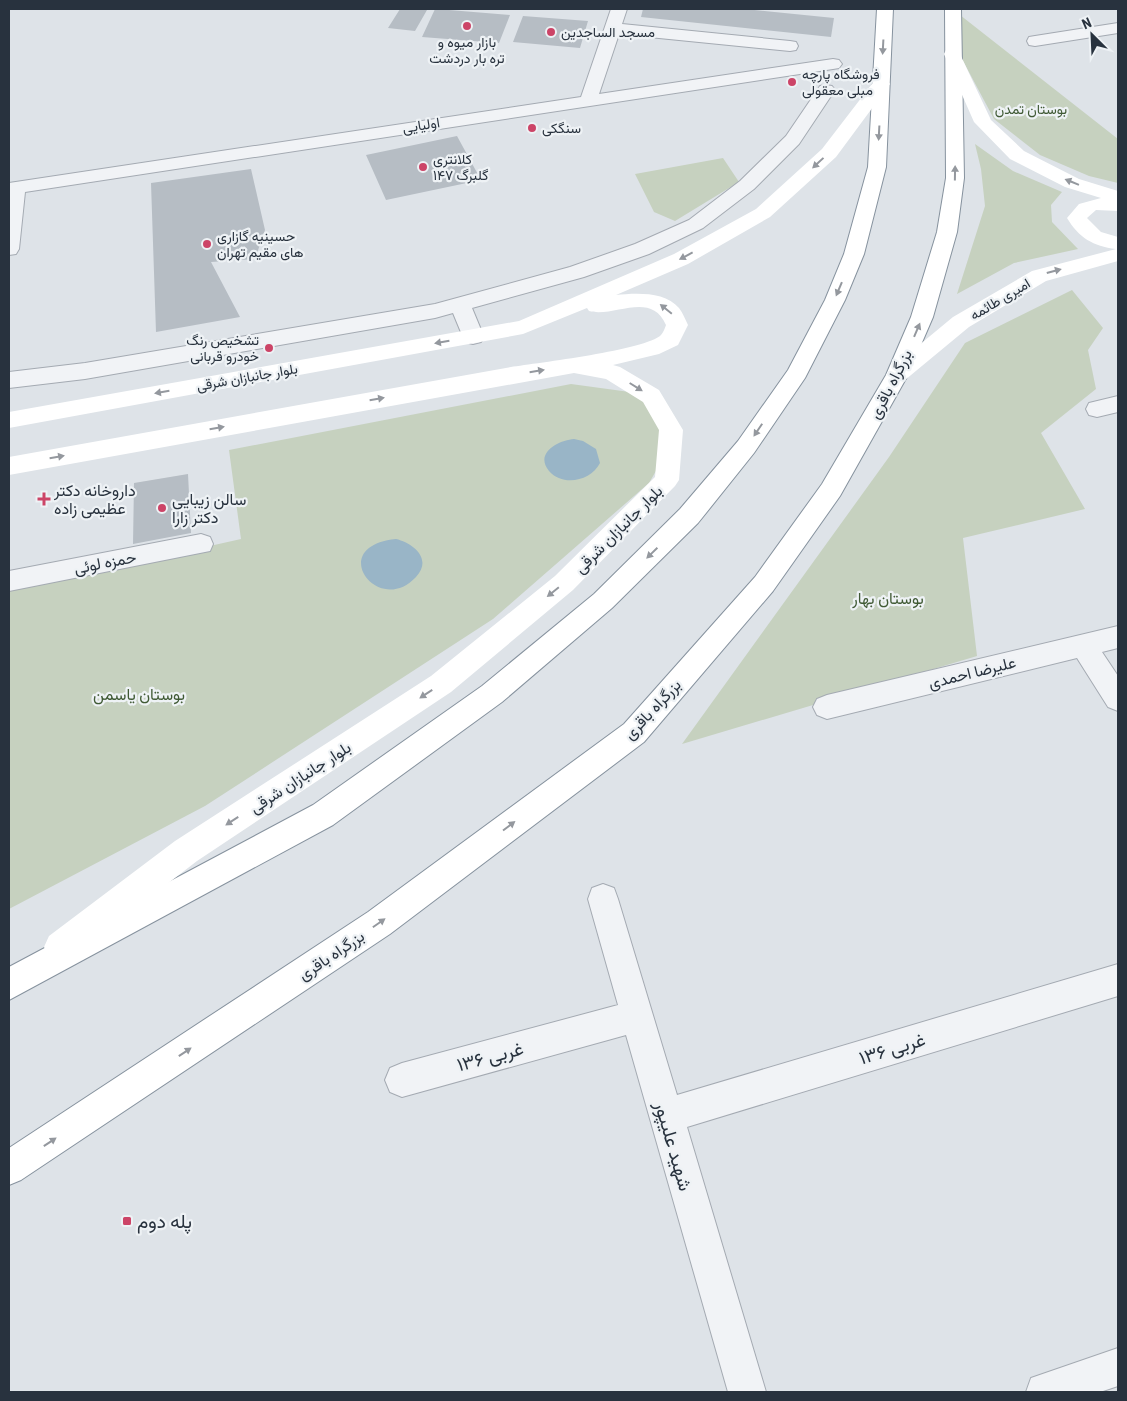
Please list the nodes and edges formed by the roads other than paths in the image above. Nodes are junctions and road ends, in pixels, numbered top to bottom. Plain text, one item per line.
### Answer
1 (619, 9) edge
2 (886, 9) edge
3 (953, 9) edge
4 (612, 28) junction
5 (1118, 28) edge
6 (1035, 41) dead end
7 (790, 46) dead end
8 (952, 54) junction
9 (833, 64) dead end
10 (881, 84) junction
11 (826, 90) dead end
12 (589, 100) junction
13 (12, 189) edge
14 (1118, 197) edge
15 (1118, 206) edge
16 (1118, 244) edge
17 (9, 249) edge
18 (1118, 255) edge
19 (460, 304) junction
20 (557, 314) junction
21 (473, 337) junction
22 (574, 365) junction
23 (898, 375) junction
24 (9, 380) edge
25 (9, 420) edge
26 (9, 466) edge
27 (201, 544) dead end
28 (9, 581) edge
29 (1118, 637) edge
30 (1083, 645) junction
31 (1118, 699) edge
32 (827, 707) dead end
33 (602, 899) dead end
34 (1118, 980) edge
35 (11, 983) edge
36 (636, 1016) junction
37 (402, 1080) dead end
38 (666, 1116) junction
39 (9, 1168) edge
40 (1118, 1367) edge
41 (747, 1392) edge
42 (1045, 1392) edge

1 - 4 street
2 -> 10 main road
3 - 8 main road, بزرگراه باقری
4 - 7 street
4 - 12 street
5 - 6 street
14 -> 8 main road
23 -> 8 main road, بزرگراه باقری
9 - 12 street, اولیایی
10 -> 20 main road, بلوار جانبازان شرقی
10 -> 35 main road
11 - 19 street
12 - 13 street, اولیایی
13 - 17 street
15 - 16 main road
23 -> 18 main road, امیری طائمه
19 - 21 street
19 - 24 street
20 - 21 main road, بلوار جانبازان شرقی
22 -> 20 main road
21 -> 25 main road, بلوار جانبازان شرقی
26 -> 22 main road, بلوار جانبازان شرقی
22 -> 35 main road, بلوار جانبازان شرقی
39 -> 23 main road, بزرگراه باقری
27 - 28 street, حمزه لوئی
29 - 30 street, علیرضا احمدی
30 - 31 street
30 - 32 street, علیرضا احمدی
33 - 36 street, شهید علیپور
34 - 38 street, ۱۳۶ غربی
36 - 37 street, ۱۳۶ غربی
36 - 38 street, شهید علیپور
38 - 41 street, شهید علیپور
40 - 42 street

